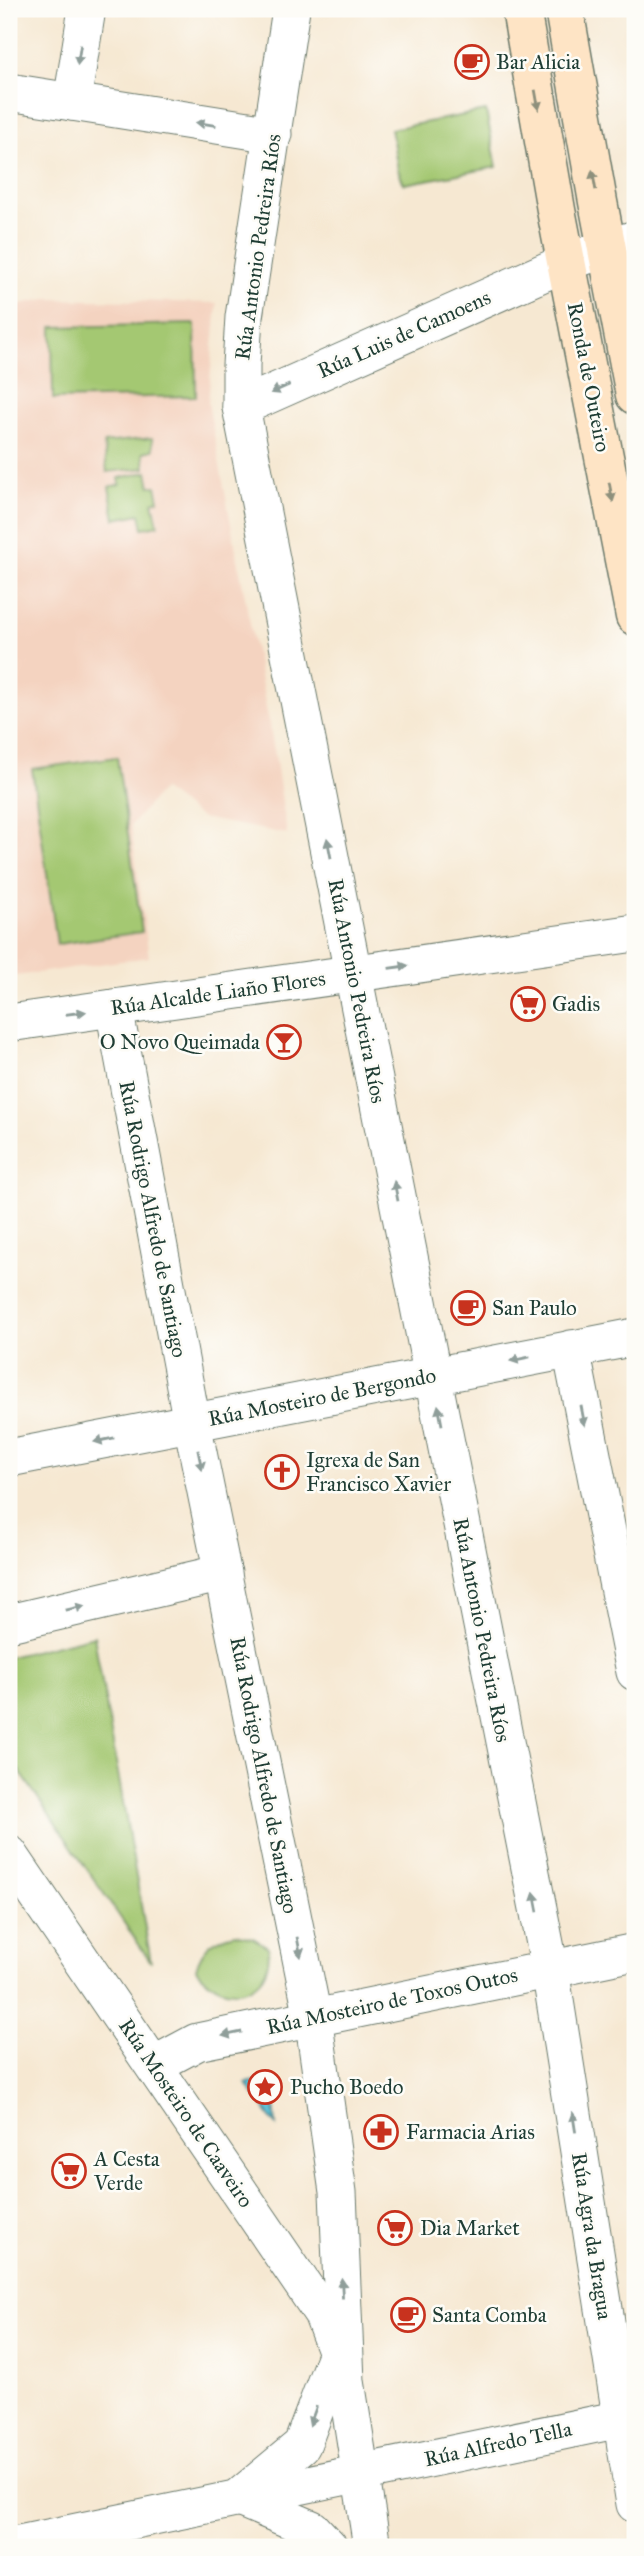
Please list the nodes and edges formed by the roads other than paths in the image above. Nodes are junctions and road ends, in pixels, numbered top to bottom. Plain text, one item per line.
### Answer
1 (87, 9) edge
2 (291, 9) edge
3 (521, 9) edge
4 (564, 9) edge
5 (9, 92) edge
6 (72, 102) junction
7 (273, 134) junction
8 (621, 243) edge
9 (567, 262) junction
10 (635, 395) edge
11 (241, 407) junction
12 (635, 616) edge
13 (635, 933) edge
14 (354, 974) junction
15 (114, 1008) junction
16 (9, 1023) edge
17 (635, 1337) edge
18 (571, 1349) junction
19 (433, 1376) junction
20 (192, 1423) junction
21 (9, 1458) edge
22 (223, 1573) junction
23 (9, 1623) edge
24 (635, 1672) edge
25 (9, 1854) edge
26 (635, 1952) edge
27 (550, 1969) junction
28 (313, 2017) junction
29 (154, 2065) junction
30 (342, 2367) junction
31 (628, 2417) edge
32 (360, 2472) junction
33 (239, 2498) junction
34 (635, 2504) edge
35 (9, 2546) edge
36 (329, 2547) edge
37 (372, 2547) edge

1 -> 6 street
2 - 7 street, Rúa Antonio Pedreira Ríos
3 -> 9 main road, Ronda de Outeiro
8 -> 4 main road, Ronda de Outeiro
5 - 6 street
7 -> 6 street
7 - 11 street, Rúa Antonio Pedreira Ríos
8 - 9 street
8 - 10 main road, Ronda de Outeiro
9 -> 11 street, Rúa Luis de Camoens
9 -> 12 main road, Ronda de Outeiro
14 -> 11 street, Rúa Antonio Pedreira Ríos
14 -> 13 street, Rúa Alcalde Liaño Flores
14 - 15 street, Rúa Alcalde Liaño Flores
19 -> 14 street, Rúa Antonio Pedreira Ríos
16 -> 15 street, Rúa Alcalde Liaño Flores
15 - 20 street, Rúa Rodrigo Alfredo de Santiago
17 - 18 street, Rúa Mosteiro de Bergondo
18 -> 19 street, Rúa Mosteiro de Bergondo
18 -> 24 street
19 - 20 street, Rúa Mosteiro de Bergondo
27 -> 19 street, Rúa Antonio Pedreira Ríos
20 -> 21 street, Rúa Mosteiro de Bergondo
20 -> 22 street, Rúa Rodrigo Alfredo de Santiago
23 -> 22 street
22 -> 28 street, Rúa Rodrigo Alfredo de Santiago
25 - 29 street, Rúa Mosteiro de Caaveiro
26 - 27 street, Rúa Mosteiro de Toxos Outos
27 - 28 street, Rúa Mosteiro de Toxos Outos
31 -> 27 street, Rúa Agra da Bragua
28 -> 29 street, Rúa Mosteiro de Toxos Outos
30 -> 28 street, Rúa Rodrigo Alfredo de Santiago
29 - 30 street, Rúa Mosteiro de Caaveiro
30 - 32 street, Rúa Rodrigo Alfredo de Santiago
30 -> 33 street
31 - 32 street, Rúa Alfredo Tella
31 - 34 street, Rúa Agra da Bragua
32 - 33 street, Rúa Alfredo Tella
32 - 37 street, Rúa Rodrigo Alfredo de Santiago
33 - 35 street, Rúa Alfredo Tella
33 - 36 street

